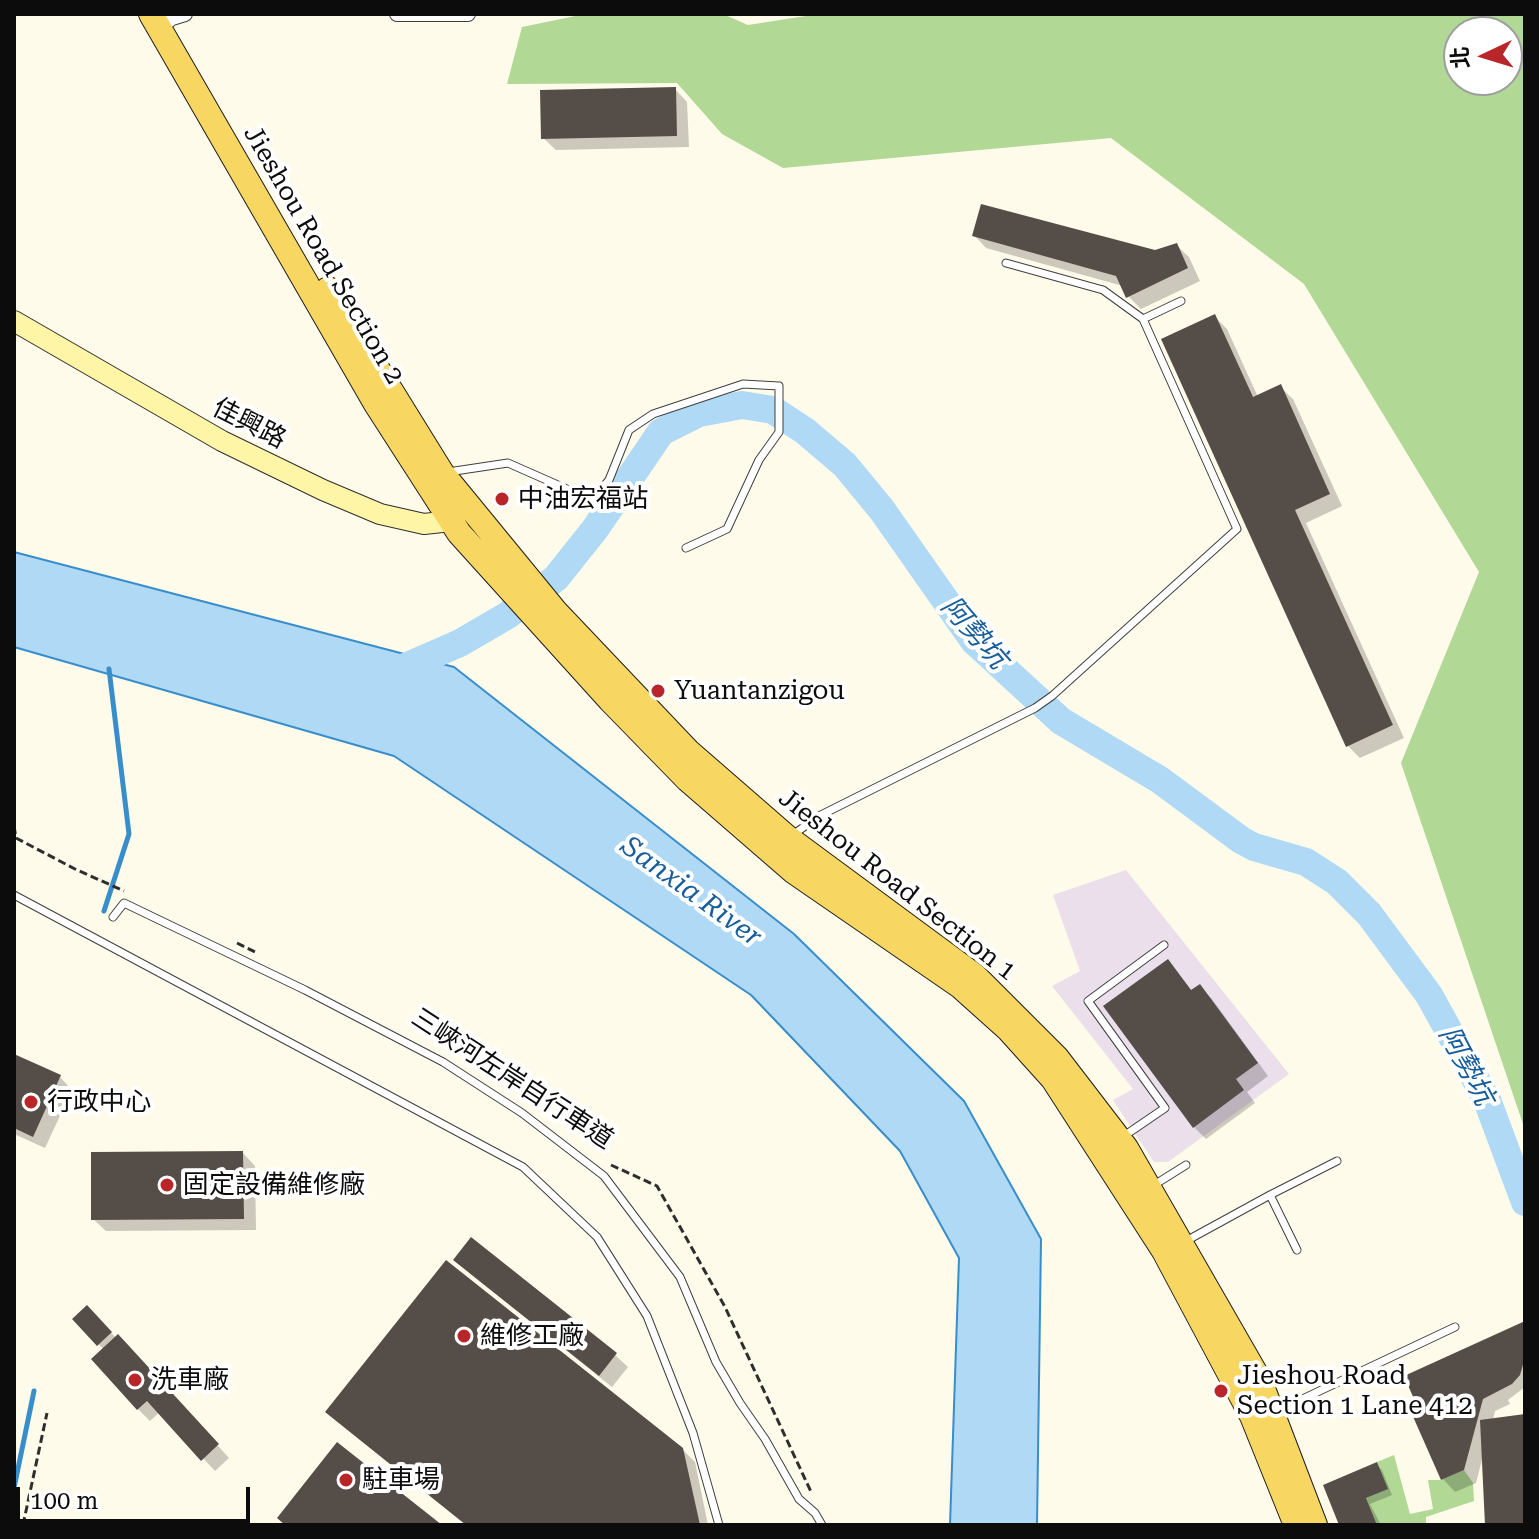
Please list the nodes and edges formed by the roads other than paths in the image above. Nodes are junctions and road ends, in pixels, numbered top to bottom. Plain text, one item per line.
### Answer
1 (397, 14) edge
2 (468, 14) edge
3 (167, 18) edge
4 (1006, 263) dead end
5 (1181, 301) dead end
6 (1143, 319) junction
7 (14, 321) edge
8 (442, 473) junction
9 (469, 503) junction
10 (451, 521) junction
11 (686, 548) dead end
12 (548, 618) junction
13 (781, 847) junction
14 (14, 895) edge
15 (113, 917) dead end
16 (1164, 945) dead end
17 (1120, 1139) junction
18 (1337, 1161) dead end
19 (1186, 1165) dead end
20 (1149, 1188) junction
21 (1270, 1195) junction
22 (1173, 1248) junction
23 (1297, 1250) dead end
24 (1455, 1327) dead end
25 (1273, 1413) junction
26 (719, 1525) edge
27 (822, 1525) edge
28 (1296, 1525) edge
29 (1315, 1525) edge

1 - 2 street
3 - 8 main road, Jieshou Road Section 2
3 - 10 main road, Jieshou Road Section 2
4 - 6 lane
5 - 6 lane
6 - 13 lane
7 - 10 street, 佳興路
8 - 9 main road, Jieshou Road Section 2
8 - 11 lane
9 - 10 street
9 - 12 main road, Jieshou Road Section 1
10 - 12 main road, Jieshou Road Section 1
12 - 13 main road, Jieshou Road Section 1
13 - 17 main road, Jieshou Road Section 1
13 - 22 main road, Jieshou Road Section 1
14 - 26 lane
15 - 27 lane
16 - 17 lane
17 - 20 main road, Jieshou Road Section 1
18 - 21 lane
19 - 20 lane
20 - 22 main road, Jieshou Road Section 1
21 - 22 lane
21 - 23 lane
22 - 25 main road, Jieshou Road Section 1
22 - 28 main road, Jieshou Road Section 1
24 - 25 lane
25 - 29 main road, Jieshou Road Section 1

